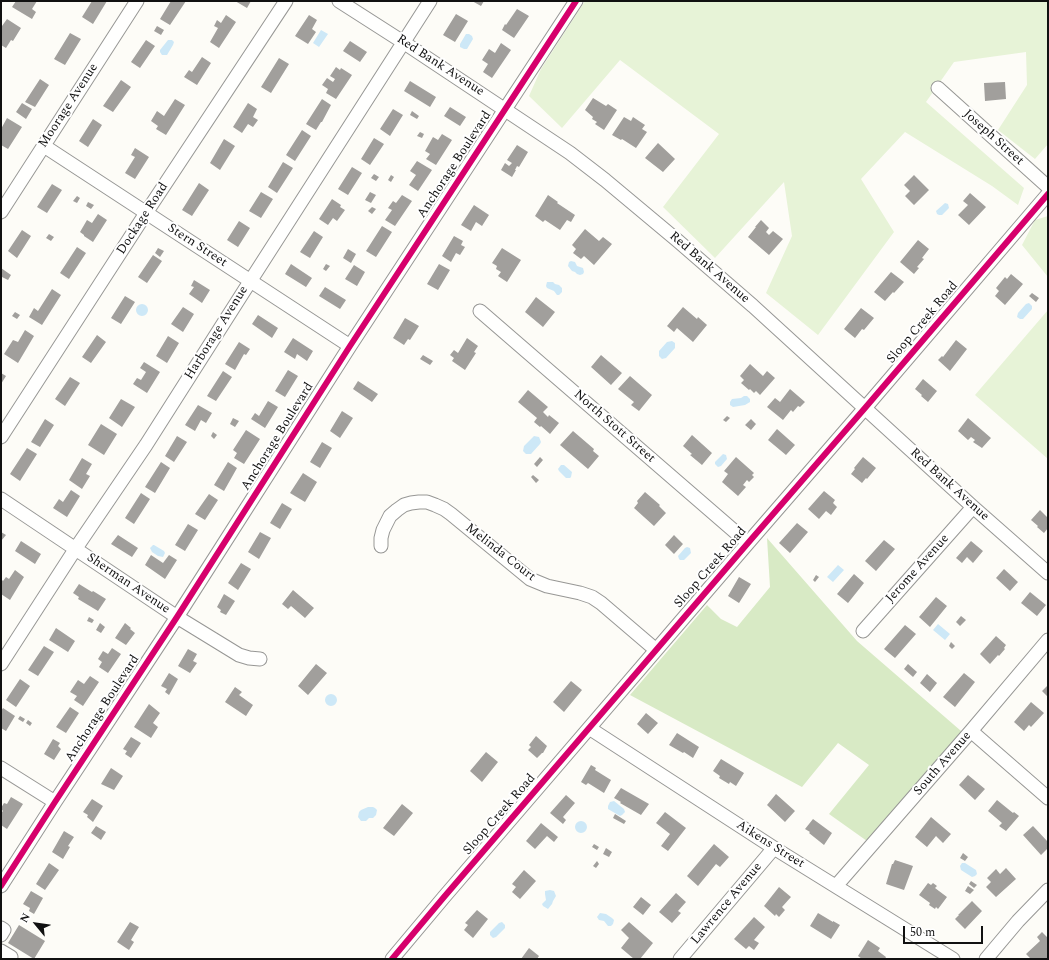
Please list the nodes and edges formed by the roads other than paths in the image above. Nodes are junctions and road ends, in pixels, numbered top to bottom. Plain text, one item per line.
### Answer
1 (137, 1) edge
2 (286, 1) edge
3 (339, 1) edge
4 (430, 1) edge
5 (576, 1) edge
6 (403, 42) junction
7 (938, 88) dead end
8 (504, 109) junction
9 (44, 146) junction
10 (1048, 187) edge
11 (1048, 194) edge
12 (1, 212) edge
13 (146, 213) junction
14 (251, 280) junction
15 (480, 311) dead end
16 (350, 346) junction
17 (865, 408) junction
18 (1, 437) edge
19 (1, 499) edge
20 (973, 507) junction
21 (748, 543) junction
22 (381, 546) dead end
23 (76, 548) junction
24 (1048, 573) edge
25 (178, 617) junction
26 (863, 631) dead end
27 (1048, 640) edge
28 (656, 650) junction
29 (260, 659) dead end
30 (1, 664) edge
31 (589, 728) junction
32 (971, 731) junction
33 (1, 768) edge
34 (1048, 798) edge
35 (55, 802) junction
36 (774, 848) junction
37 (1, 886) edge
38 (836, 886) junction
39 (1048, 890) edge
40 (1, 928) edge
41 (1, 935) edge
42 (1, 951) edge
43 (10, 959) edge
44 (392, 959) edge
45 (680, 959) edge
46 (953, 959) edge
47 (986, 959) edge

1 - 9 street, Moorage Avenue
2 - 13 street, Dockage Road
3 - 6 street, Red Bank Avenue
4 - 6 street, Harborage Avenue
5 - 8 street, Anchorage Boulevard
6 - 8 street, Red Bank Avenue
6 - 14 street, Harborage Avenue
7 - 10 street, Joseph Street
8 - 16 street, Anchorage Boulevard
8 - 17 street, Red Bank Avenue
9 - 12 street, Moorage Avenue
9 - 13 street, Stern Street
11 - 17 street, Sloop Creek Road
13 - 14 street, Stern Street
13 - 18 street, Dockage Road
14 - 16 street, Stern Street
14 - 23 street, Harborage Avenue
15 - 21 street, North Stott Street
16 - 25 street, Anchorage Boulevard
17 - 20 street, Red Bank Avenue
17 - 21 street, Sloop Creek Road
19 - 23 street, Sherman Avenue
20 - 24 street, Red Bank Avenue
20 - 26 street, Jerome Avenue
21 - 28 street, Sloop Creek Road
22 - 28 street, Melinda Court
23 - 25 street, Sherman Avenue
23 - 30 street, Harborage Avenue
25 - 29 street, Sherman Avenue
25 - 35 street, Anchorage Boulevard
27 - 32 street, South Avenue
28 - 31 street, Sloop Creek Road
31 - 36 street, Aikens Street
31 - 44 street, Sloop Creek Road
32 - 34 street
32 - 38 street, South Avenue
33 - 35 street
35 - 37 street, Anchorage Boulevard
36 - 38 street, Aikens Street
36 - 45 street, Lawrence Avenue
38 - 46 street, Aikens Street
39 - 47 street
40 - 41 street
42 - 43 street

